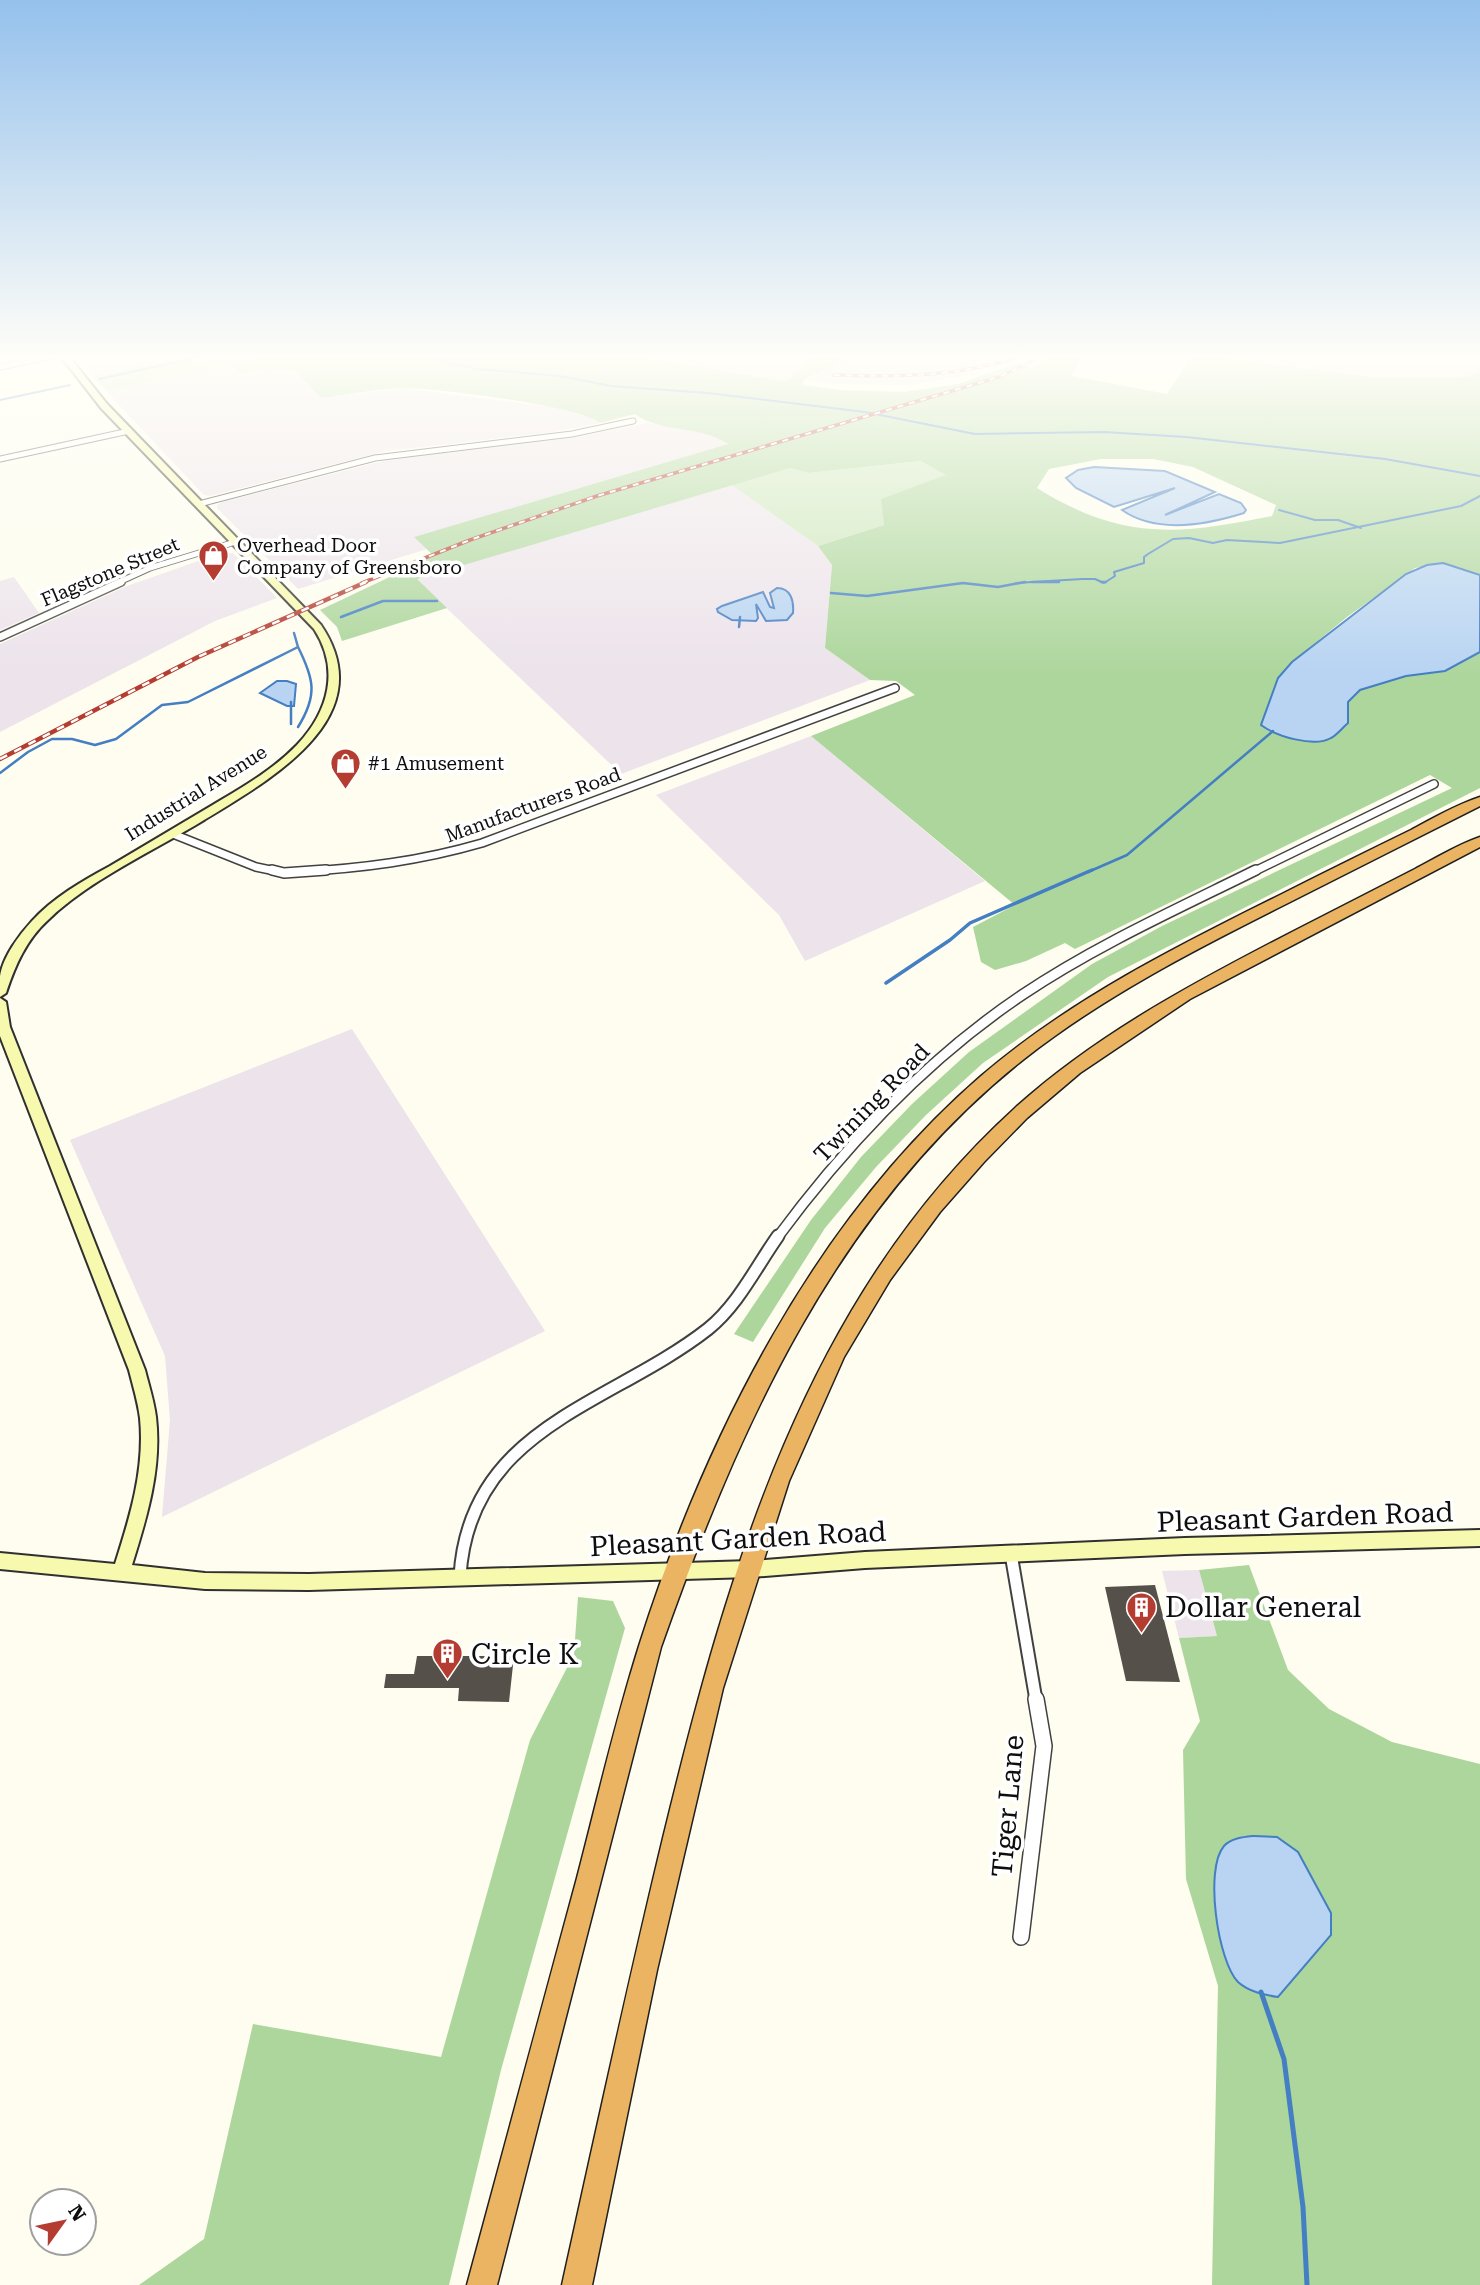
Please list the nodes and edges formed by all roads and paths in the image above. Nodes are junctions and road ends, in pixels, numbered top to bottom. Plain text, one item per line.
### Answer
1 (156, 461) edge
2 (365, 461) edge
3 (199, 505) junction
4 (235, 542) junction
5 (0, 637) edge
6 (895, 688) dead end
7 (1434, 784) dead end
8 (1480, 801) edge
9 (173, 834) junction
10 (1480, 841) edge
11 (0, 993) edge
12 (0, 1002) edge
13 (1480, 1538) edge
14 (1011, 1554) junction
15 (0, 1561) edge
16 (751, 1569) junction
17 (676, 1571) junction
18 (121, 1572) junction
19 (460, 1576) junction
20 (1021, 1937) dead end
21 (482, 2285) edge
22 (577, 2285) edge

1 - 3 main road, Industrial Avenue
2 - 3 street
3 - 4 main road, Industrial Avenue
4 - 5 street, Flagstone Street
4 - 9 main road, Industrial Avenue
6 - 9 street, Manufacturers Road
7 - 19 street, Twining Road
8 - 17 highway
9 - 11 main road, Industrial Avenue
10 - 16 highway
12 - 18 main road
13 - 14 main road, Pleasant Garden Road
14 - 16 main road, Pleasant Garden Road
14 - 20 street, Tiger Lane
15 - 18 main road, Pleasant Garden Road
16 - 17 main road, Pleasant Garden Road
16 - 22 highway
17 - 19 main road, Pleasant Garden Road
17 - 21 highway
18 - 19 main road, Pleasant Garden Road

